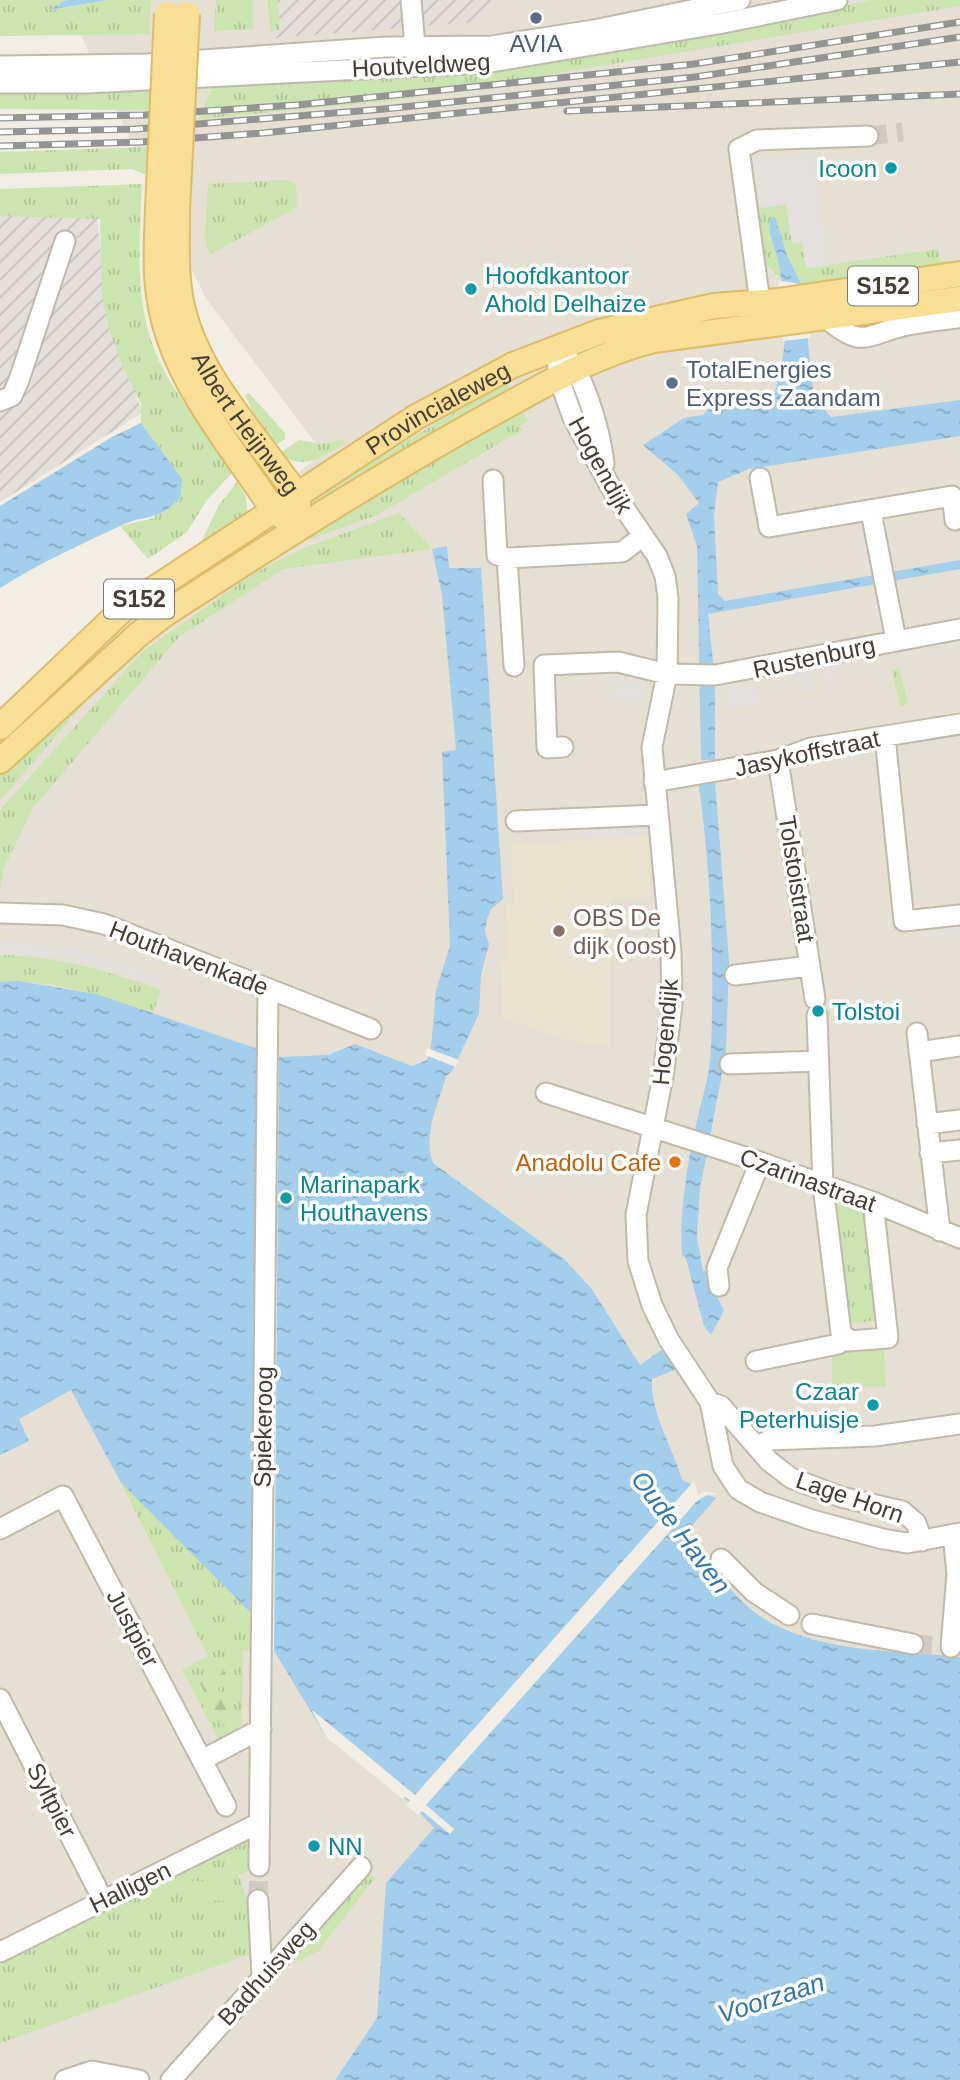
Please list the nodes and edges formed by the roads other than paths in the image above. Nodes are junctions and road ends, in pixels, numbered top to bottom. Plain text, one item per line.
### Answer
1 (411, 0) edge
2 (740, 0) edge
3 (837, 0) edge
4 (177, 7) edge
5 (415, 47) junction
6 (0, 66) edge
7 (417, 68) junction
8 (0, 83) edge
9 (868, 136) tunnel mouth
10 (168, 210) junction
11 (65, 241) dead end
12 (960, 274) edge
13 (925, 305) junction
14 (958, 309) edge
15 (813, 311) junction
16 (770, 313) junction
17 (906, 325) junction
18 (558, 346) junction
19 (567, 372) junction
20 (0, 401) edge
21 (760, 478) dead end
22 (493, 480) dead end
23 (298, 497) junction
24 (274, 511) junction
25 (871, 512) junction
26 (955, 520) dead end
27 (298, 528) junction
28 (642, 537) junction
29 (507, 558) junction
30 (960, 629) edge
31 (893, 643) junction
32 (514, 666) dead end
33 (667, 674) junction
34 (960, 724) edge
35 (0, 727) edge
36 (885, 737) junction
37 (564, 747) dead end
38 (778, 760) junction
39 (0, 761) edge
40 (653, 782) junction
41 (656, 815) junction
42 (516, 821) dead end
43 (0, 913) edge
44 (960, 915) edge
45 (810, 966) junction
46 (735, 975) dead end
47 (268, 989) junction
48 (371, 1029) dead end
49 (960, 1046) edge
50 (819, 1061) junction
51 (730, 1064) dead end
52 (546, 1093) dead end
53 (960, 1120) edge
54 (927, 1124) junction
55 (653, 1130) junction
56 (960, 1150) edge
57 (930, 1153) junction
58 (760, 1163) junction
59 (823, 1186) junction
60 (873, 1202) junction
61 (940, 1231) junction
62 (960, 1238) edge
63 (719, 1286) dead end
64 (846, 1337) junction
65 (756, 1362) dead end
66 (710, 1402) junction
67 (960, 1424) edge
68 (759, 1446) junction
69 (0, 1529) edge
70 (957, 1534) edge
71 (922, 1541) junction
72 (721, 1559) dead end
73 (789, 1615) dead end
74 (812, 1624) dead end
75 (913, 1643) tunnel mouth
76 (950, 1647) edge
77 (0, 1699) edge
78 (261, 1728) junction
79 (202, 1760) junction
80 (226, 1806) dead end
81 (259, 1823) junction
82 (259, 1866) tunnel mouth
83 (361, 1867) dead end
84 (103, 1900) junction
85 (258, 1900) tunnel mouth
86 (0, 1952) edge
87 (261, 1977) junction
88 (65, 2080) edge
89 (139, 2080) edge
90 (171, 2080) edge

1 - 5 street
2 - 5 street, Houtveldweg
3 - 7 street, Houtveldweg
4 - 10 main road, Albert Heijnweg, bridge
5 - 6 street, Houtveldweg
5 - 7 street
7 - 8 street, Houtveldweg
9 - 16 street
10 - 23 main road, Albert Heijnweg
10 - 24 main road, Albert Heijnweg
11 - 20 street
12 - 15 main road, Provincialeweg / S152
13 - 14 main road, Provincialeweg / S152
13 - 15 main road, Provincialeweg / S152
13 - 17 street, Provincialeweg
14 - 17 street, Provincialeweg
15 - 16 main road, Provincialeweg / S152
15 - 17 street, Provincialeweg
16 - 18 main road, Provincialeweg / S152
16 - 19 main road, Provincialeweg / S152
18 - 19 street, Hogendijk
18 - 23 main road, Provincialeweg / S152
19 - 27 main road, Provincialeweg / S152
19 - 28 street, Hogendijk
21 - 25 street
22 - 29 street
23 - 24 main road, Provincialeweg / S152
23 - 27 main road, Albert Heijnweg
24 - 27 main road, Albert Heijnweg
24 - 35 main road, Provincialeweg / S152
25 - 26 street
25 - 31 street
27 - 39 main road, Provincialeweg / S152
28 - 29 street
28 - 33 street, Hogendijk
29 - 32 street
30 - 31 street, Rustenburg
31 - 33 street, Rustenburg
33 - 37 street, Rustenburg
33 - 40 street, Hogendijk
34 - 36 street, Jasykoffstraat
36 - 38 street, Jasykoffstraat
36 - 44 street
38 - 40 street, Jasykoffstraat
38 - 45 street, Tolstoistraat
40 - 41 street, Hogendijk
41 - 42 street
41 - 55 street, Hogendijk
43 - 47 street, Houthavenkade
45 - 46 street
45 - 50 street, Tolstoistraat
47 - 48 street, Houthavenkade
47 - 78 street, Spiekeroog
49 - 54 street
50 - 51 street
50 - 59 street, Tolstoistraat
52 - 55 street
53 - 54 street
54 - 57 street
55 - 58 street, Czarinastraat
55 - 66 street, Hogendijk
56 - 57 street
57 - 61 street
58 - 59 street, Czarinastraat
58 - 63 street
59 - 60 street, Czarinastraat
59 - 64 street, Tolstoistraat
60 - 61 street, Czarinastraat
60 - 64 street
61 - 62 street, Czarinastraat
64 - 65 street
66 - 68 street, Lage Horn
66 - 71 street, Hogendijk
67 - 68 street
68 - 71 street, Lage Horn
69 - 79 street, Justpier
70 - 71 street, Hogendijk
70 - 76 street
72 - 73 street
74 - 75 street
77 - 84 street, Syltpier
78 - 79 street
78 - 81 street, Spiekeroog
79 - 80 street, Justpier
81 - 82 street, Spiekeroog
81 - 84 street, Halligen
83 - 87 street, Badhuisweg
84 - 86 street, Halligen
85 - 87 street
87 - 90 street, Badhuisweg
88 - 89 street

